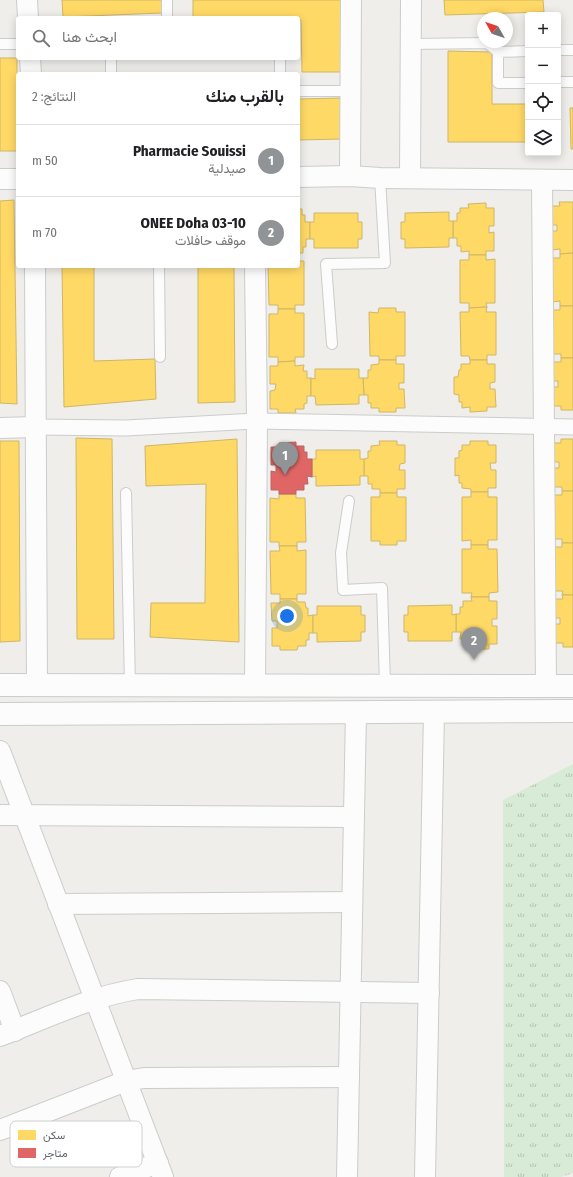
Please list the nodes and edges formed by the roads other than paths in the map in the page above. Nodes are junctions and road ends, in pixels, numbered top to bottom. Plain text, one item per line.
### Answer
1 (27, 0) edge
2 (167, 0) edge
3 (351, 0) edge
4 (411, 0) edge
5 (28, 16) edge
6 (167, 16) edge
7 (0, 44) edge
8 (16, 44) edge
9 (411, 44) junction
10 (561, 50) edge
11 (573, 50) edge
12 (525, 51) edge
13 (498, 52) junction
14 (30, 60) edge
15 (111, 60) edge
16 (280, 60) edge
17 (31, 72) edge
18 (111, 72) edge
19 (280, 72) edge
20 (561, 82) edge
21 (573, 82) edge
22 (525, 83) edge
23 (300, 91) edge
24 (350, 92) junction
25 (350, 176) junction
26 (300, 177) edge
27 (410, 177) junction
28 (380, 178) junction
29 (0, 179) edge
30 (16, 180) edge
31 (542, 180) junction
32 (573, 180) edge
33 (34, 268) edge
34 (159, 268) edge
35 (255, 268) edge
36 (332, 344) dead end
37 (160, 358) dead end
38 (257, 421) junction
39 (35, 427) junction
40 (544, 427) junction
41 (573, 427) edge
42 (0, 428) edge
43 (126, 493) dead end
44 (349, 501) dead end
45 (0, 685) edge
46 (255, 685) junction
47 (386, 685) junction
48 (37, 686) junction
49 (130, 686) junction
50 (546, 686) junction
51 (573, 686) edge
52 (573, 711) edge
53 (356, 712) junction
54 (434, 712) junction
55 (0, 714) edge
56 (0, 751) edge
57 (0, 815) edge
58 (25, 815) junction
59 (354, 817) junction
60 (352, 902) junction
61 (58, 904) junction
62 (0, 991) edge
63 (351, 992) junction
64 (428, 992) junction
65 (95, 1000) junction
66 (7, 1033) edge
67 (349, 1077) junction
68 (126, 1081) junction
69 (23, 1121) edge
70 (141, 1121) edge
71 (142, 1123) edge
72 (10, 1126) edge
73 (0, 1130) edge
74 (160, 1170) edge
75 (120, 1177) edge
76 (347, 1177) edge
77 (425, 1177) edge

1 - 5 street
2 - 6 lane
3 - 24 street
4 - 9 street
7 - 8 lane
9 - 13 lane
9 - 27 street
10 - 11 lane
12 - 13 lane
13 - 22 lane
14 - 17 street
15 - 18 lane
16 - 19 lane
20 - 21 lane
23 - 24 lane
24 - 25 street
25 - 26 street
25 - 28 street
27 - 28 street
27 - 31 street
28 - 36 lane
29 - 30 street
31 - 32 street
31 - 40 street
33 - 39 street
34 - 37 lane
35 - 38 street
38 - 39 street
38 - 40 street
38 - 46 street
39 - 42 street
39 - 48 street
40 - 41 street
40 - 50 street
43 - 49 lane
44 - 47 lane
45 - 48 street
46 - 47 street
46 - 49 street
47 - 50 street
48 - 49 street
50 - 51 street
52 - 54 street
53 - 54 street
53 - 55 street
53 - 59 street
54 - 64 street
56 - 58 street
57 - 58 street
58 - 59 street
58 - 61 street
59 - 60 street
60 - 61 street
60 - 63 street
61 - 65 street
62 - 66 street
63 - 64 street
63 - 65 street
63 - 67 street
64 - 77 street
65 - 66 street
65 - 68 street
67 - 68 street
67 - 76 street
68 - 69 street
68 - 70 street
71 - 74 street
72 - 73 street
74 - 75 street

